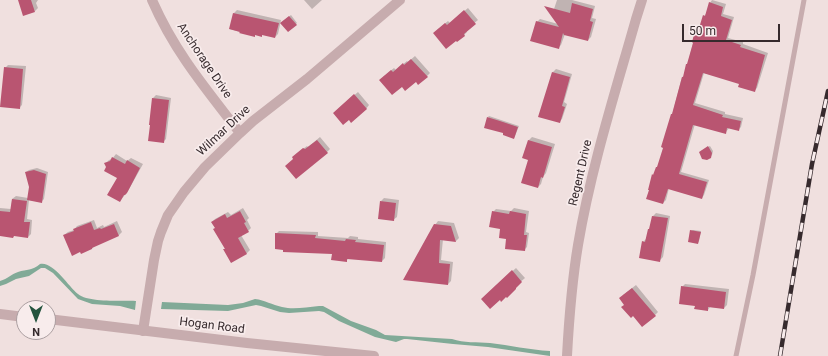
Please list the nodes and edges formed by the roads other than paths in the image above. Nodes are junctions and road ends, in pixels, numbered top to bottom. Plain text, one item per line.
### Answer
1 (152, 0) edge
2 (400, 0) edge
3 (642, 0) edge
4 (804, 0) edge
5 (240, 133) junction
6 (0, 314) edge
7 (16, 316) edge
8 (56, 321) edge
9 (143, 331) junction
10 (374, 356) edge
11 (567, 356) edge
12 (736, 356) edge

1 - 5 street, Anchorage Drive
2 - 5 street, Wilmar Drive
3 - 11 street, Regent Drive
4 - 12 lane
5 - 9 street, Wilmar Drive
6 - 7 street
8 - 9 street, Hogan Road
9 - 10 street, Hogan Road

